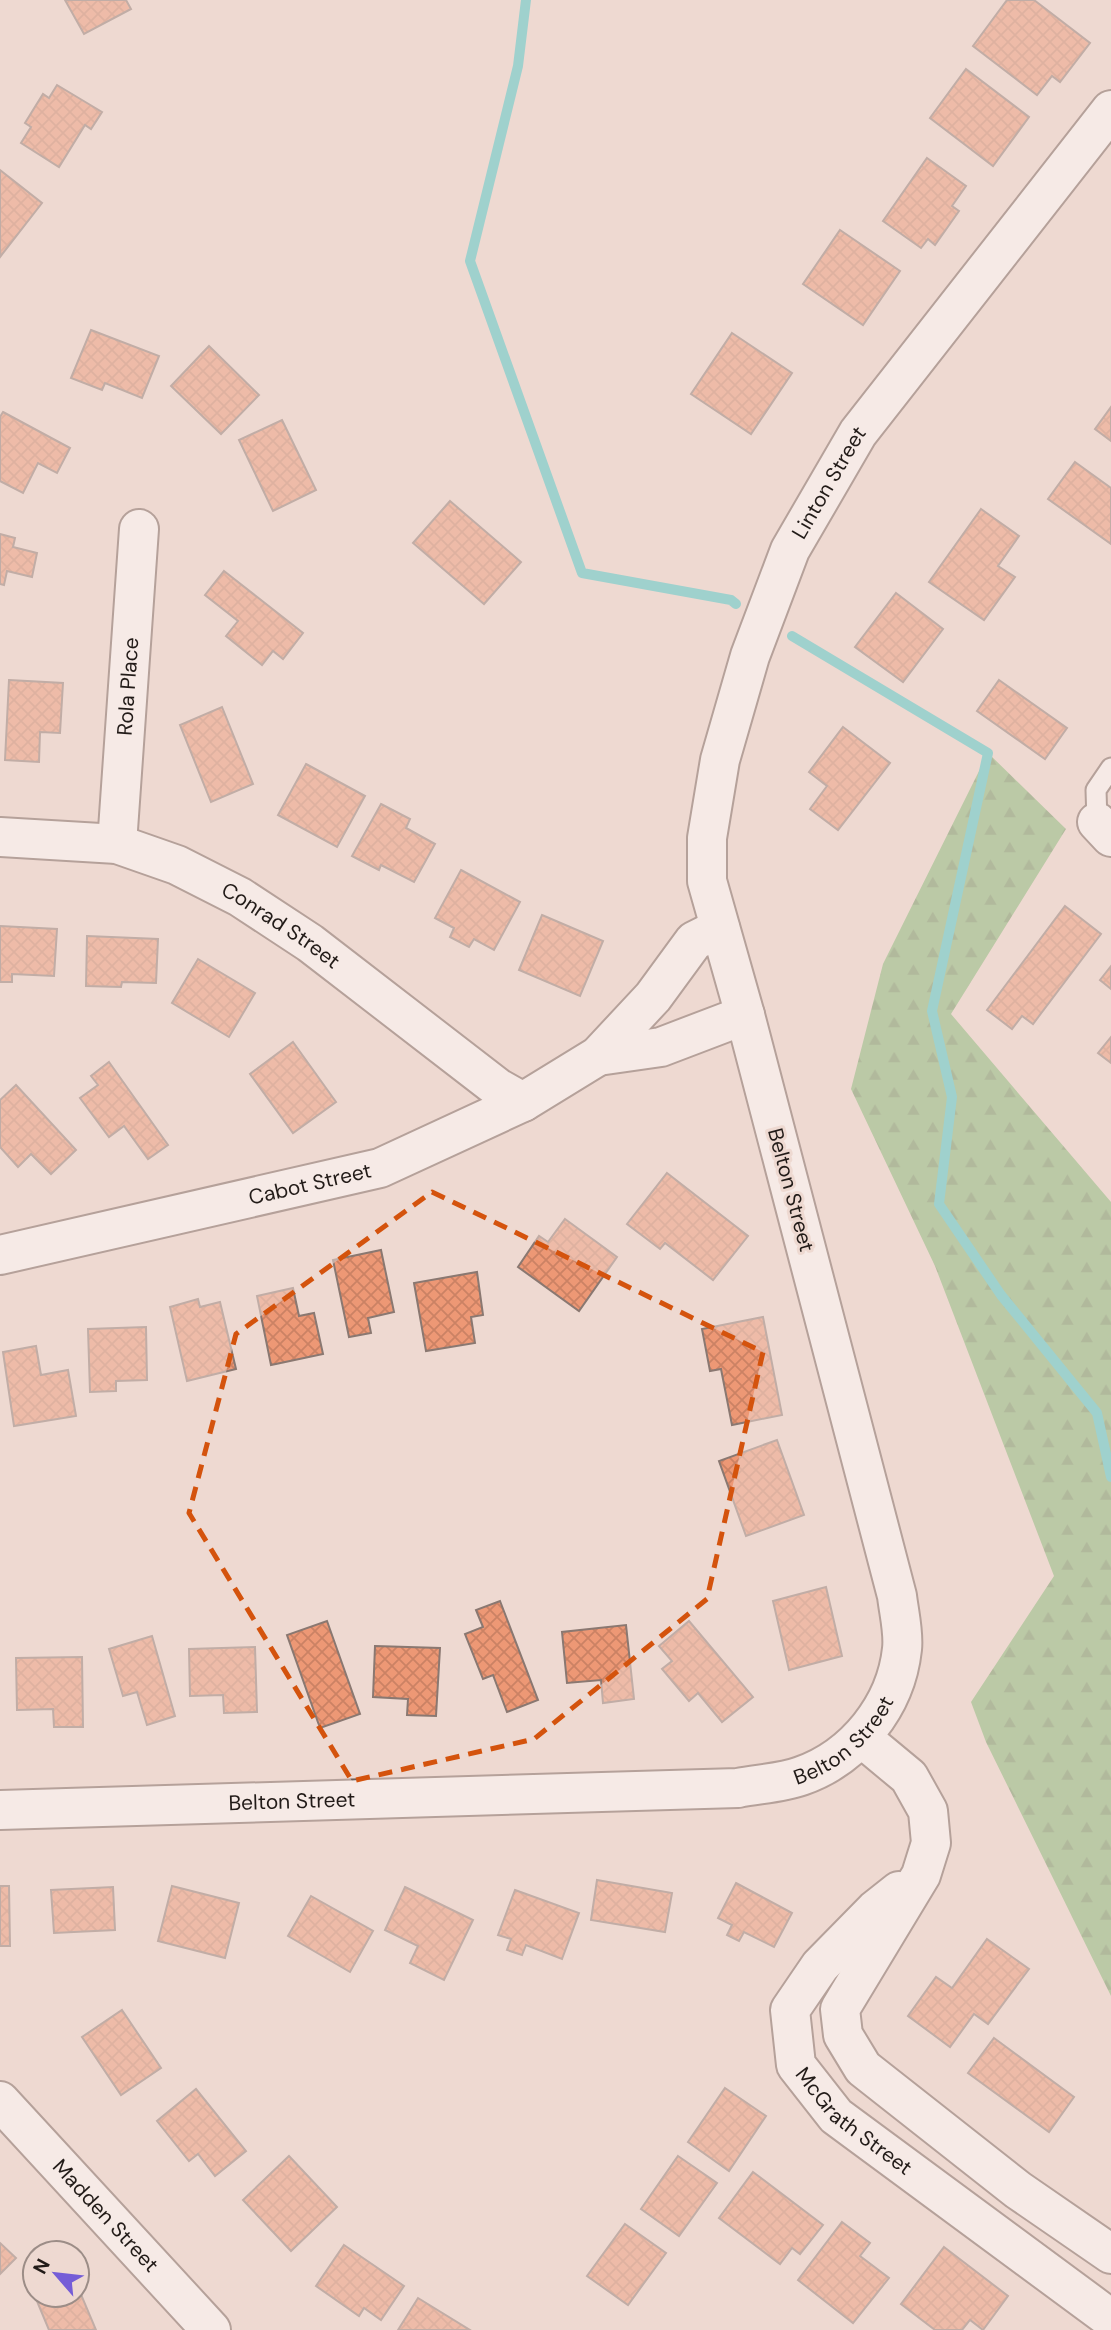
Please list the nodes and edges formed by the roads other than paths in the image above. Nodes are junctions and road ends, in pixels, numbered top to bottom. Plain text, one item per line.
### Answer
1 (1111, 110) edge
2 (139, 529) dead end
3 (1111, 768) edge
4 (1104, 829) edge
5 (0, 837) edge
6 (117, 844) junction
7 (720, 928) junction
8 (745, 1015) junction
9 (598, 1056) junction
10 (523, 1102) junction
11 (0, 1255) edge
12 (862, 1738) junction
13 (0, 1810) edge
14 (921, 1875) junction
15 (0, 2101) edge
16 (1111, 2254) edge
17 (1111, 2319) edge
18 (211, 2330) edge

1 - 7 street, Linton Street
2 - 6 street, Rola Place
3 - 4 lane
5 - 6 street, Conrad Street
6 - 10 street, Conrad Street
7 - 8 street, Belton Street
7 - 9 street, Cabot Street
8 - 9 street, Cabot Street
8 - 12 street, Belton Street
9 - 10 street, Cabot Street
10 - 11 street, Cabot Street
12 - 13 street, Belton Street
12 - 14 street, McGrath Street
14 - 16 street, McGrath Street
14 - 17 street, McGrath Street
15 - 18 street, Madden Street

